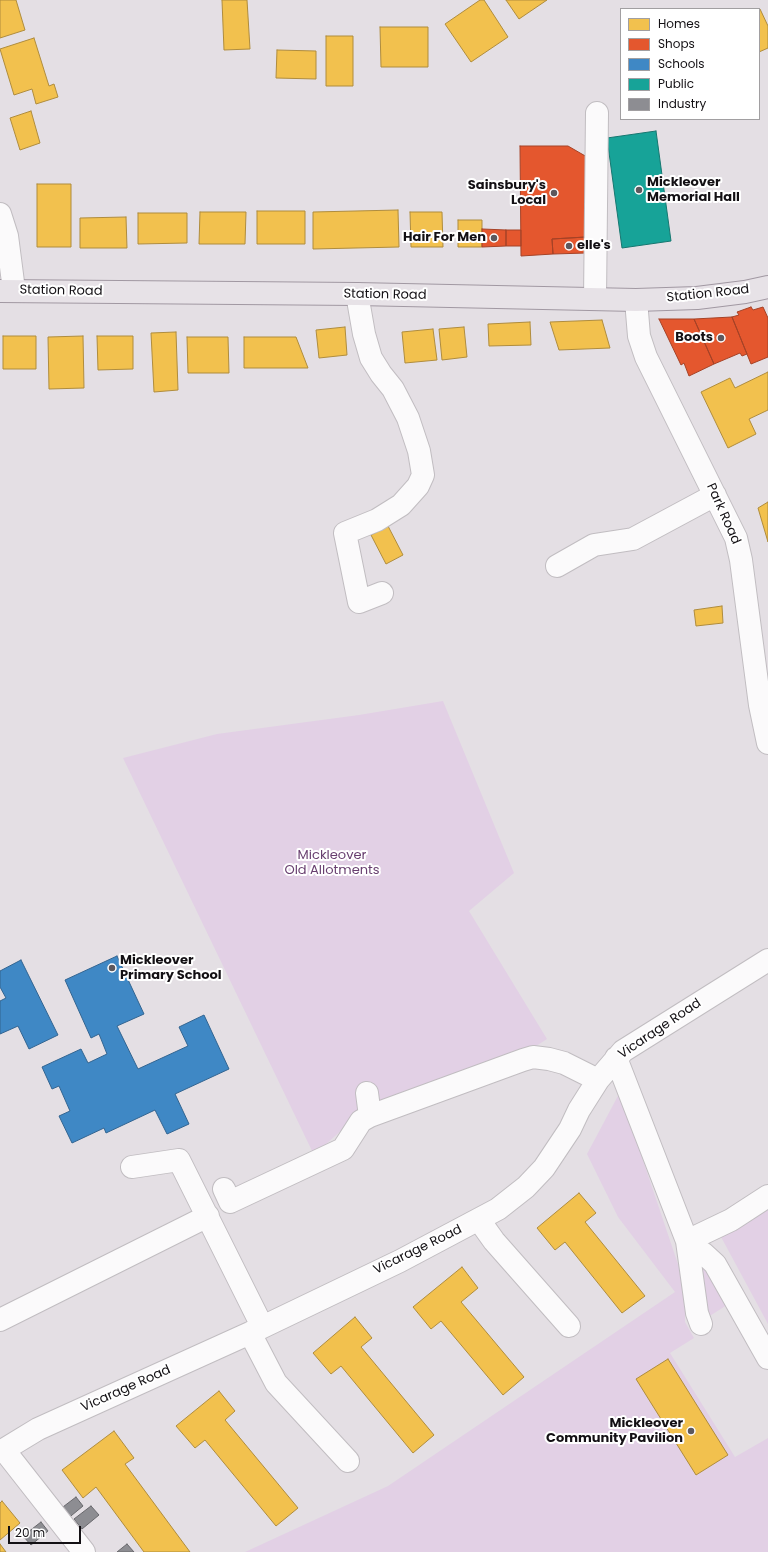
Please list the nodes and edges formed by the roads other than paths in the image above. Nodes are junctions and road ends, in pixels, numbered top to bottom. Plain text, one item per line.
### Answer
1 (597, 113) dead end
2 (0, 214) edge
3 (768, 287) edge
4 (7, 290) edge
5 (357, 294) junction
6 (595, 300) junction
7 (636, 300) junction
8 (715, 494) junction
9 (557, 566) dead end
10 (382, 593) dead end
11 (768, 742) edge
12 (768, 960) edge
13 (616, 1058) junction
14 (598, 1080) junction
15 (367, 1093) dead end
16 (370, 1116) junction
17 (132, 1168) dead end
18 (224, 1189) dead end
19 (768, 1196) edge
20 (208, 1216) junction
21 (479, 1220) junction
22 (688, 1247) junction
23 (0, 1320) edge
24 (701, 1324) dead end
25 (569, 1326) dead end
26 (256, 1329) junction
27 (762, 1331) edge
28 (768, 1358) edge
29 (2, 1451) edge
30 (348, 1461) dead end
31 (84, 1552) edge

1 - 6 street
2 - 4 street
3 - 7 main road, Station Road
4 - 5 main road, Station Road
5 - 6 main road, Station Road
5 - 10 street
6 - 7 main road, Station Road
7 - 8 street, Park Road
8 - 9 street
8 - 11 street, Park Road
12 - 13 street, Vicarage Road
13 - 14 street, Vicarage Road
13 - 22 street
14 - 16 street
14 - 21 street, Vicarage Road
15 - 16 street
16 - 18 street
17 - 20 street
19 - 22 street
20 - 23 street
20 - 26 street
21 - 25 street
21 - 26 street, Vicarage Road
22 - 24 street
22 - 27 street
26 - 29 street, Vicarage Road
26 - 30 street
27 - 28 street
29 - 31 street

